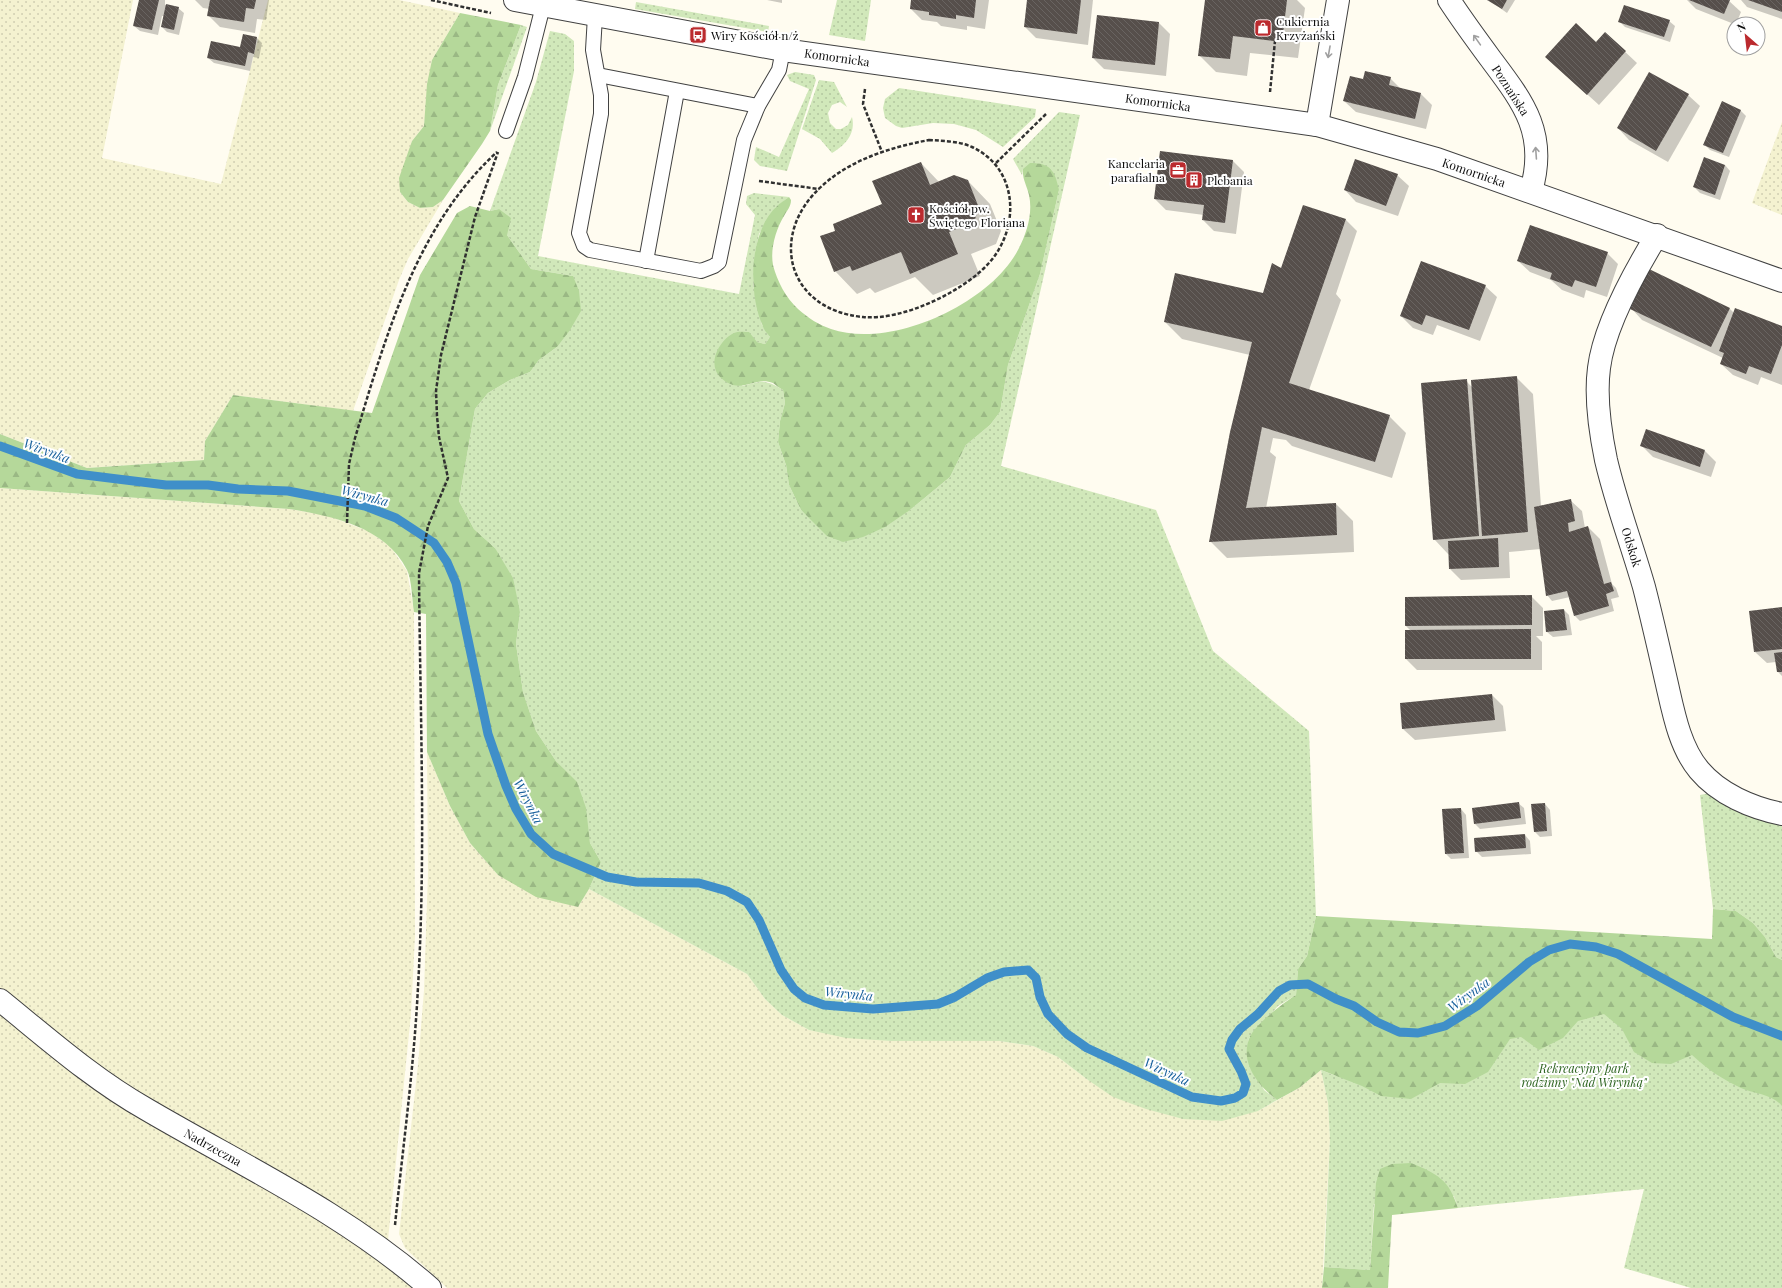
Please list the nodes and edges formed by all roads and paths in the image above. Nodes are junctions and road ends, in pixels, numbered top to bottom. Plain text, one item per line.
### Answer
1 (431, 0) edge
2 (515, 0) edge
3 (1338, 0) edge
4 (1450, 0) edge
5 (543, 6) junction
6 (493, 13) dead end
7 (595, 16) junction
8 (1276, 41) dead end
9 (783, 50) junction
10 (598, 75) junction
11 (866, 85) dead end
12 (677, 91) junction
13 (1269, 98) dead end
14 (758, 106) junction
15 (1048, 109) dead end
16 (1317, 125) junction
17 (506, 131) dead end
18 (882, 152) junction
19 (996, 163) junction
20 (735, 178) junction
21 (819, 189) junction
22 (1531, 191) junction
23 (1657, 235) junction
24 (646, 261) junction
25 (1782, 281) edge
26 (347, 523) dead end
27 (1782, 814) edge
28 (0, 1000) edge
29 (392, 1257) junction
30 (430, 1288) edge

1 - 6 path
2 - 5 street, Komornicka
3 -> 16 street
22 -> 4 street, Poznańska
5 - 7 street, Komornicka
5 - 17 lane
7 - 9 street, Komornicka
7 - 10 lane
8 - 13 path
9 - 14 lane
9 - 16 street, Komornicka
10 - 12 lane
10 - 24 lane
11 - 18 path
12 - 14 lane
12 - 24 lane
14 - 20 lane
15 - 19 path
16 - 22 street, Komornicka
18 - 19 path
18 - 21 path
19 - 21 path
20 - 21 path
20 - 24 lane
22 - 23 street, Komornicka
23 - 25 street, Komornicka
23 - 27 street, Odskok
26 - 29 path
28 - 29 street, Nadrzeczna
29 - 30 street, Nadrzeczna

